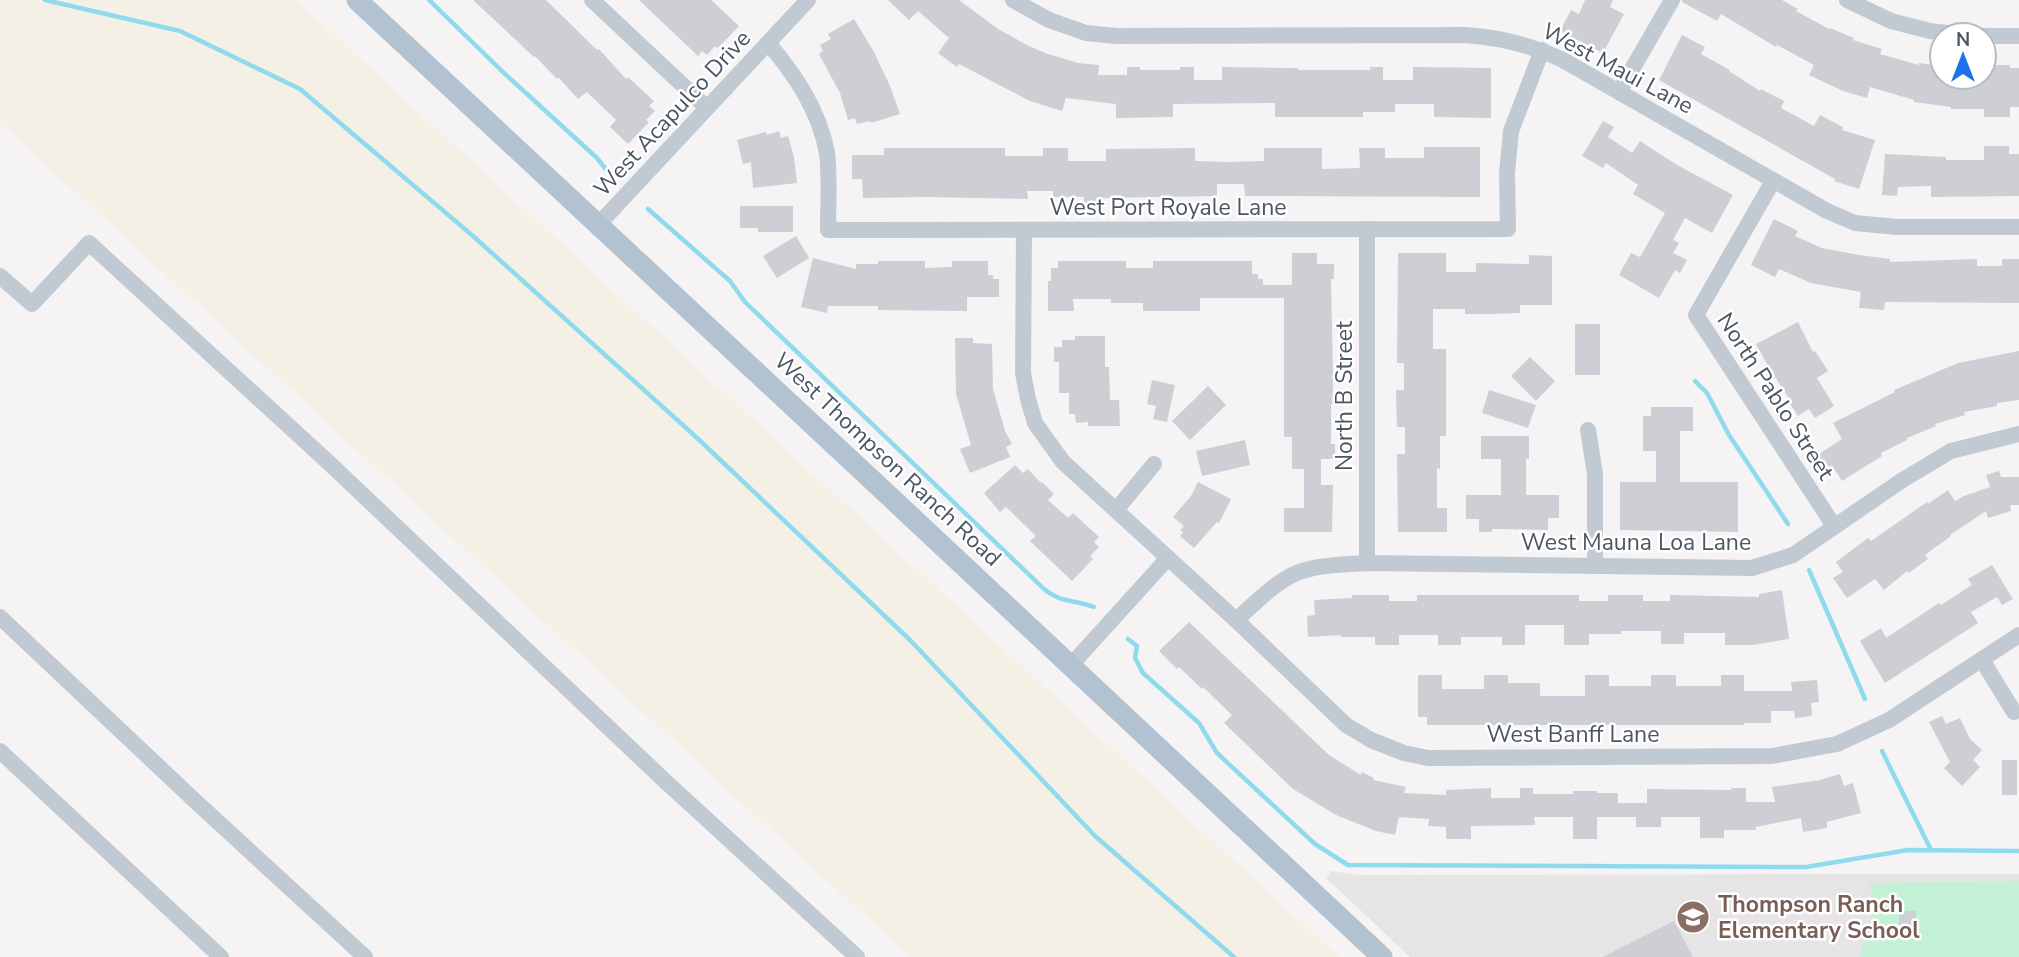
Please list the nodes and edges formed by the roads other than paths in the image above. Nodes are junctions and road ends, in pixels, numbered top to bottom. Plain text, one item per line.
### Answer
1 (357, 0) edge
2 (592, 0) edge
3 (808, 0) edge
4 (1013, 0) edge
5 (1672, 0) edge
6 (1847, 0) edge
7 (1928, 30) edge
8 (1998, 36) edge
9 (2019, 36) edge
10 (768, 43) junction
11 (1542, 50) junction
12 (1619, 92) junction
13 (706, 107) junction
14 (1773, 181) junction
15 (597, 226) junction
16 (2019, 227) edge
17 (1367, 229) junction
18 (1024, 230) junction
19 (0, 276) edge
20 (1588, 430) dead end
21 (2019, 434) edge
22 (1154, 464) dead end
23 (1116, 510) junction
24 (1835, 526) junction
25 (1168, 558) junction
26 (1367, 563) junction
27 (1595, 566) junction
28 (0, 617) edge
29 (1236, 620) junction
30 (2019, 635) edge
31 (1982, 660) junction
32 (1072, 664) junction
33 (2014, 712) dead end
34 (0, 751) edge
35 (221, 957) edge
36 (365, 957) edge
37 (857, 957) edge
38 (1382, 957) edge

1 - 15 main road, West Thompson Ranch Road
2 - 13 street
3 - 10 street, West Acapulco Drive
4 - 11 street, West Maui Lane
5 - 12 street
6 - 7 street
8 - 9 street
10 - 13 street, West Acapulco Drive
10 - 18 street, West Port Royale Lane
11 - 12 street, West Maui Lane
11 - 17 street, West Port Royale Lane
12 - 14 street, West Maui Lane
13 - 15 street, West Acapulco Drive
14 - 16 street, West Maui Lane
14 - 24 street, North Pablo Street
15 - 32 main road, West Thompson Ranch Road
17 - 18 street, West Port Royale Lane
17 - 26 street, North B Street
18 - 23 street, West Banff Lane
19 - 37 street
20 - 27 street
21 - 24 street, West Mauna Loa Lane
22 - 23 street
23 - 25 street, West Banff Lane
24 - 27 street, West Mauna Loa Lane
25 - 29 street, West Banff Lane
25 - 32 street
26 - 27 street, West Mauna Loa Lane
26 - 29 street, West Mauna Loa Lane
28 - 36 street
29 - 31 street, West Banff Lane
30 - 31 street, West Banff Lane
31 - 33 street
32 - 38 main road, West Thompson Ranch Road
34 - 35 street

